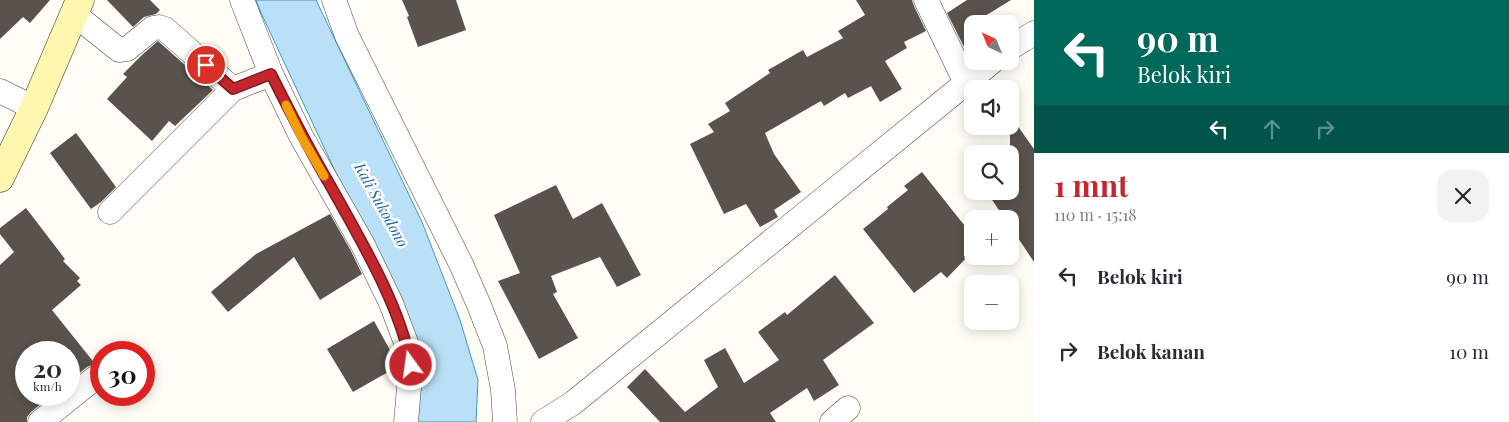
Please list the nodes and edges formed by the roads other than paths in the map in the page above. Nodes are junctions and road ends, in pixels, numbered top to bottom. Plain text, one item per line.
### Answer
1 (242, 0) edge
2 (334, 0) edge
3 (926, 0) edge
4 (77, 7) edge
5 (1034, 33) edge
6 (1019, 42) edge
7 (982, 70) edge
8 (271, 74) junction
9 (965, 80) edge
10 (970, 80) edge
11 (964, 85) edge
12 (233, 89) junction
13 (0, 91) edge
14 (34, 108) junction
15 (0, 178) edge
16 (110, 212) dead end
17 (90, 382) edge
18 (40, 422) edge
19 (406, 422) edge
20 (505, 422) edge
21 (544, 422) edge

1 - 8 street
2 - 20 street
3 - 9 street
4 - 12 street
4 - 14 main road
5 - 6 street
7 - 10 street
8 - 12 street
8 - 19 street
11 - 21 street
12 - 16 street
13 - 14 street
14 - 15 main road
17 - 18 street

